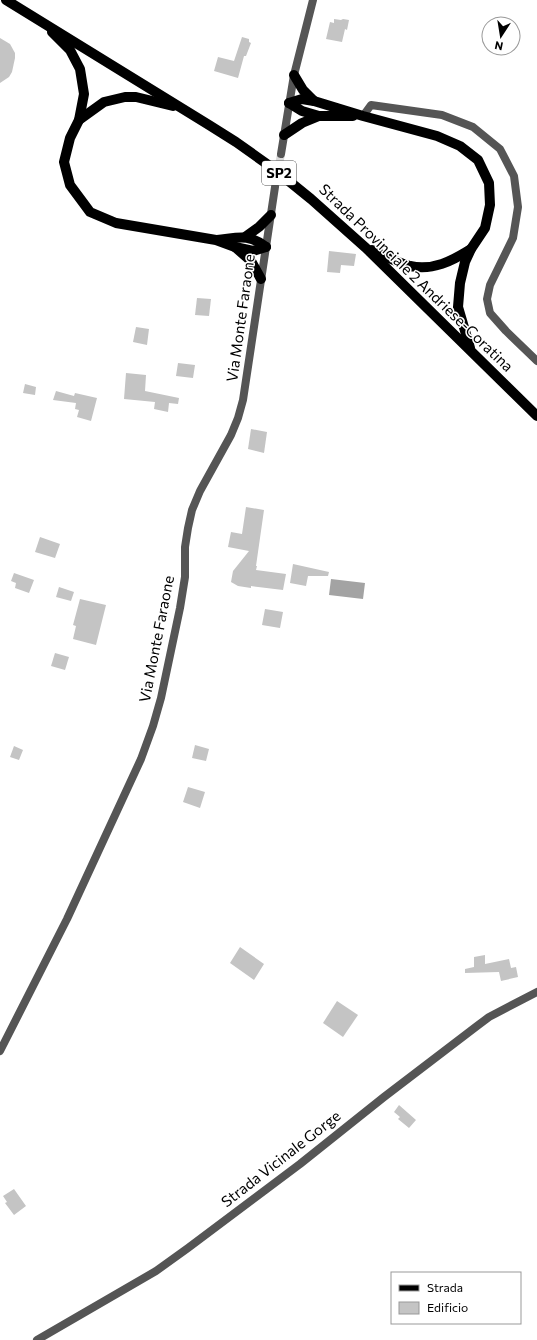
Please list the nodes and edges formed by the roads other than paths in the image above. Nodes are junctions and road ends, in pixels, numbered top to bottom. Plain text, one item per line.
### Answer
1 (6, 0) edge
2 (313, 0) edge
3 (42, 22) junction
4 (294, 75) junction
5 (314, 101) junction
6 (289, 103) junction
7 (183, 108) junction
8 (319, 116) junction
9 (363, 116) junction
10 (79, 120) junction
11 (284, 135) junction
12 (281, 154) tunnel mouth
13 (275, 187) tunnel mouth
14 (271, 215) junction
15 (245, 237) junction
16 (216, 240) junction
17 (266, 247) junction
18 (235, 248) junction
19 (366, 248) junction
20 (471, 249) junction
21 (261, 279) junction
22 (470, 350) junction
23 (537, 362) edge
24 (537, 416) edge
25 (537, 992) edge
26 (0, 1052) edge
27 (36, 1340) edge

1 - 3 main road, Strada Provinciale 2 Andriese-Coratina / SP2
2 - 4 street
3 - 7 main road, Strada Provinciale 2 Andriese-Coratina / SP2
3 - 10 main road
4 - 5 main road
4 - 6 street
5 - 6 main road
5 - 9 main road
6 - 8 main road
6 - 11 street
7 - 10 main road
7 - 19 main road, Strada Provinciale 2 Andriese-Coratina / SP2
8 - 9 main road
8 - 11 main road
9 - 20 main road
9 - 23 street
10 - 16 main road
11 - 12 street
13 - 14 street, Via Monte Faraone
14 - 15 main road
14 - 17 street, Via Monte Faraone
15 - 16 main road
15 - 17 main road
16 - 18 main road
17 - 18 main road
17 - 21 street, Via Monte Faraone
18 - 21 main road
19 - 20 main road
19 - 22 main road, Strada Provinciale 2 Andriese-Coratina / SP2
20 - 22 main road
21 - 26 street, Via Monte Faraone
22 - 24 main road, Strada Provinciale 2 Andriese-Coratina / SP2
25 - 27 street, Strada Vicinale Gorge

